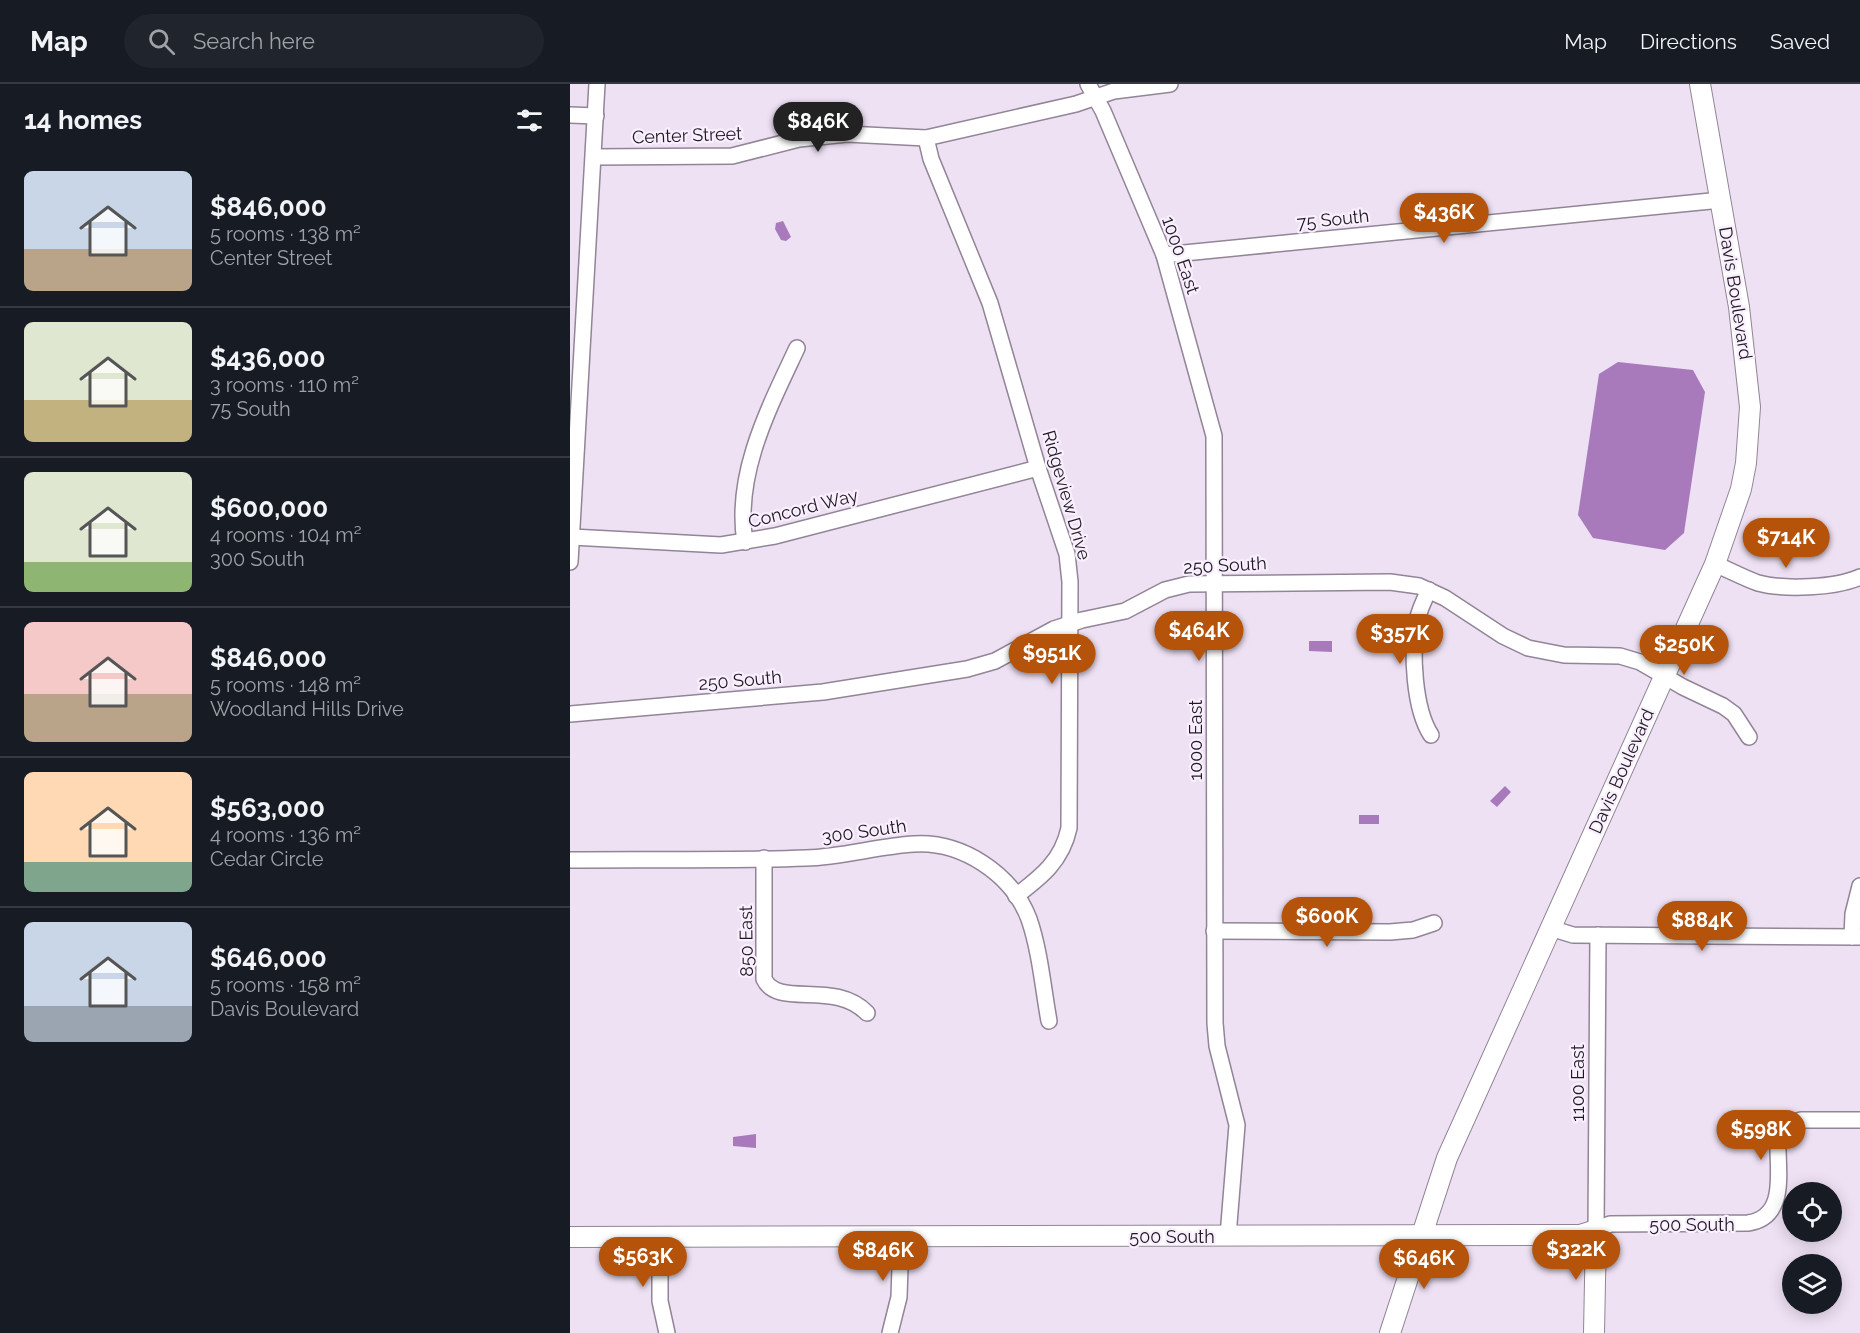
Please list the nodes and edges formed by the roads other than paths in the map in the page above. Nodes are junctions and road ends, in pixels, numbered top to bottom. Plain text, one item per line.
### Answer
1 (597, 84) edge
2 (1170, 84) edge
3 (1700, 84) edge
4 (1091, 91) edge
5 (570, 115) edge
6 (596, 116) junction
7 (926, 138) junction
8 (594, 156) junction
9 (1721, 200) junction
10 (1164, 255) junction
11 (797, 348) dead end
12 (1038, 468) junction
13 (572, 537) junction
14 (745, 543) junction
15 (570, 562) edge
16 (1715, 564) junction
17 (1860, 577) edge
18 (1215, 582) junction
19 (1429, 590) junction
20 (1068, 624) junction
21 (1664, 676) junction
22 (570, 714) edge
23 (1431, 735) dead end
24 (1749, 736) dead end
25 (765, 858) junction
26 (570, 860) edge
27 (1860, 886) edge
28 (1016, 896) junction
29 (1434, 923) dead end
30 (1550, 928) junction
31 (1214, 932) junction
32 (1598, 936) junction
33 (1856, 937) edge
34 (867, 1013) dead end
35 (1049, 1021) dead end
36 (1860, 1120) edge
37 (1596, 1230) junction
38 (1421, 1235) junction
39 (901, 1236) junction
40 (1228, 1236) junction
41 (570, 1237) edge
42 (660, 1237) junction
43 (667, 1333) edge
44 (890, 1333) edge
45 (1390, 1333) edge
46 (1594, 1333) edge

1 - 6 street
2 - 4 street, Center Street
3 - 9 street, Davis Boulevard
4 - 7 street, Center Street
4 - 10 street, 1000 East
5 - 6 street
6 - 8 street
7 - 8 street, Center Street
7 - 12 street, Ridgeview Drive
8 - 13 street
9 - 10 street, 75 South
9 - 16 street, Davis Boulevard
10 - 18 street, 1000 East
11 - 14 street
12 - 14 street, Concord Way
12 - 20 street, Ridgeview Drive
13 - 14 street, Concord Way
13 - 15 street
16 - 17 street
16 - 21 street, Davis Boulevard
18 - 19 street, 250 South
18 - 20 street, 250 South
18 - 31 street, 1000 East
19 - 21 street, 250 South
19 - 23 street
20 - 22 street, 250 South
20 - 28 street, Ridgeview Drive
21 - 24 street, 250 South
21 - 30 street, Davis Boulevard
25 - 26 street, 300 South
25 - 28 street, 300 South
25 - 34 street, 850 East
27 - 33 street
28 - 35 street, 300 South
29 - 31 street
30 - 32 street
30 - 38 street, Davis Boulevard
31 - 40 street, 1000 East
32 - 33 street
32 - 37 street, 1100 East
36 - 37 street, 500 South
37 - 38 street, 500 South
37 - 46 street
38 - 40 street, 500 South
38 - 45 street, Davis Boulevard
39 - 40 street, 500 South
39 - 42 street, 500 South
39 - 44 street
41 - 42 street, 500 South
42 - 43 street

